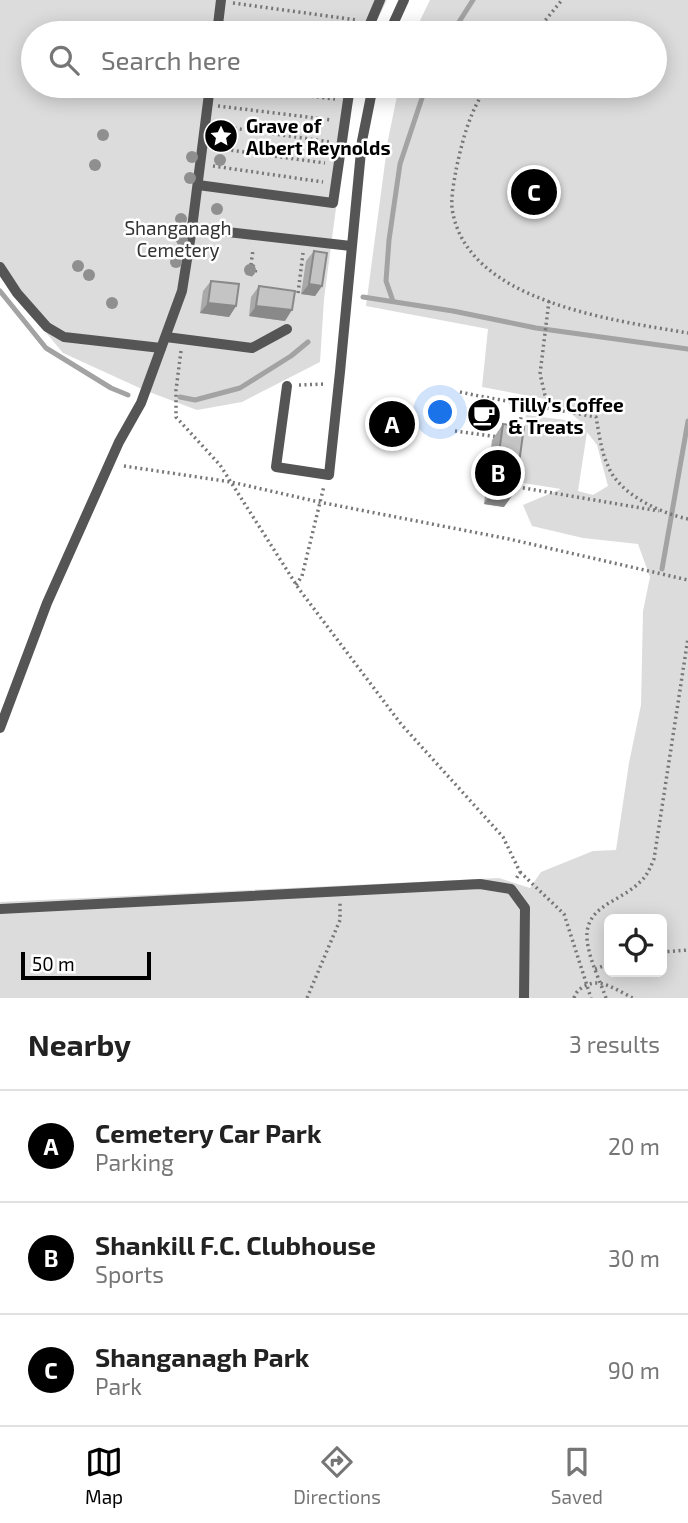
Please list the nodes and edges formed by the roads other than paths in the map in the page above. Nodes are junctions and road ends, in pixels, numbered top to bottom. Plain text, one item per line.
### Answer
1 (380, 0) edge
2 (404, 0) edge
3 (221, 1) edge
4 (219, 21) edge
5 (370, 21) edge
6 (394, 21) edge
7 (209, 98) edge
8 (348, 98) edge
9 (371, 98) edge
10 (198, 185) junction
11 (192, 228) junction
12 (351, 246) junction
13 (0, 267) edge
14 (287, 329) dead end
15 (166, 337) junction
16 (162, 348) junction
17 (287, 386) road end
18 (0, 727) edge
19 (0, 909) edge
20 (524, 998) edge

1 - 5 lane
2 - 6 lane
3 - 4 lane
7 - 10 lane
8 - 10 lane
9 - 12 lane
10 - 11 lane
11 - 12 lane
11 - 15 lane
12 - 17 lane
13 - 16 lane
14 - 15 lane
15 - 16 lane
16 - 18 lane
19 - 20 lane

